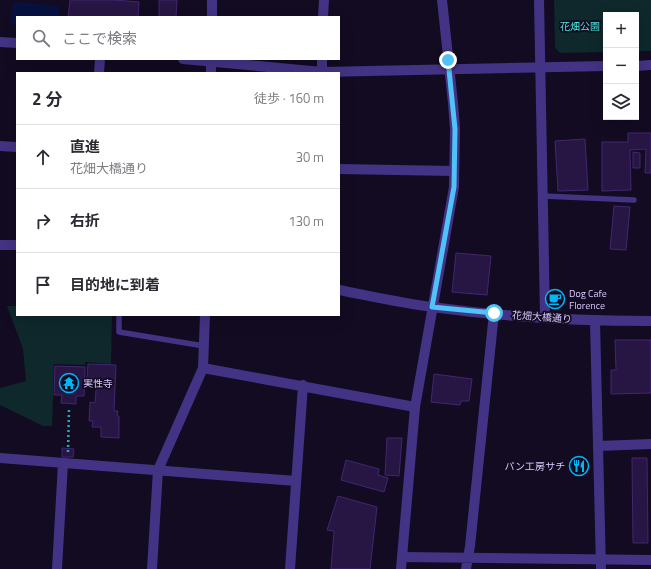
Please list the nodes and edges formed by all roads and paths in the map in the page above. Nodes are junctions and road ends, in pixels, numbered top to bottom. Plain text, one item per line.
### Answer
1 (212, 0) edge
2 (324, 0) edge
3 (442, 0) edge
4 (539, 0) edge
5 (212, 16) edge
6 (323, 16) edge
7 (0, 42) edge
8 (16, 43) edge
9 (100, 60) edge
10 (211, 60) edge
11 (322, 60) edge
12 (651, 65) edge
13 (603, 66) edge
14 (639, 66) edge
15 (541, 68) junction
16 (450, 70) junction
17 (100, 72) edge
18 (211, 72) edge
19 (322, 72) edge
20 (0, 146) edge
21 (16, 147) edge
22 (340, 169) edge
23 (454, 171) junction
24 (543, 196) junction
25 (634, 200) dead end
26 (0, 245) edge
27 (16, 245) edge
28 (340, 290) edge
29 (432, 307) junction
30 (494, 313) junction
31 (119, 316) edge
32 (205, 316) edge
33 (545, 317) junction
34 (595, 321) junction
35 (651, 321) edge
36 (204, 346) junction
37 (203, 368) junction
38 (303, 385) junction
39 (415, 407) junction
40 (69, 408) dead end
41 (651, 444) edge
42 (598, 446) junction
43 (0, 458) edge
44 (65, 463) junction
45 (158, 470) junction
46 (296, 481) junction
47 (402, 557) junction
48 (467, 557) junction
49 (651, 560) edge
50 (601, 564) edge
51 (56, 569) edge
52 (152, 569) edge
53 (290, 569) edge
54 (401, 569) edge
55 (466, 569) edge

1 - 5 street
2 - 6 street
3 - 16 street
4 - 15 street
7 - 8 street
9 - 17 street
10 - 18 street
10 - 19 street
11 - 19 street
12 - 14 street
13 - 15 street
15 - 16 street
15 - 24 street
16 - 19 street
16 - 23 street
20 - 21 street
22 - 23 street
23 - 29 street
24 - 25 lane
24 - 33 street
26 - 27 street
28 - 29 street, 花畑大橋通り
29 - 30 street, 花畑大橋通り
29 - 39 street
30 - 33 street, 花畑大橋通り
30 - 48 street
31 - 36 lane
32 - 36 street
33 - 34 street, 花畑大橋通り
34 - 35 street, 花畑大橋通り
34 - 42 street
36 - 37 street
37 - 38 street
37 - 45 street
38 - 39 street
38 - 46 street
39 - 47 street
40 - 44 path
41 - 42 street
42 - 50 street
43 - 44 street
44 - 45 street
44 - 51 street
45 - 46 street
45 - 52 street
46 - 53 street
47 - 48 street
47 - 54 street
48 - 50 street
48 - 55 street
49 - 50 street

